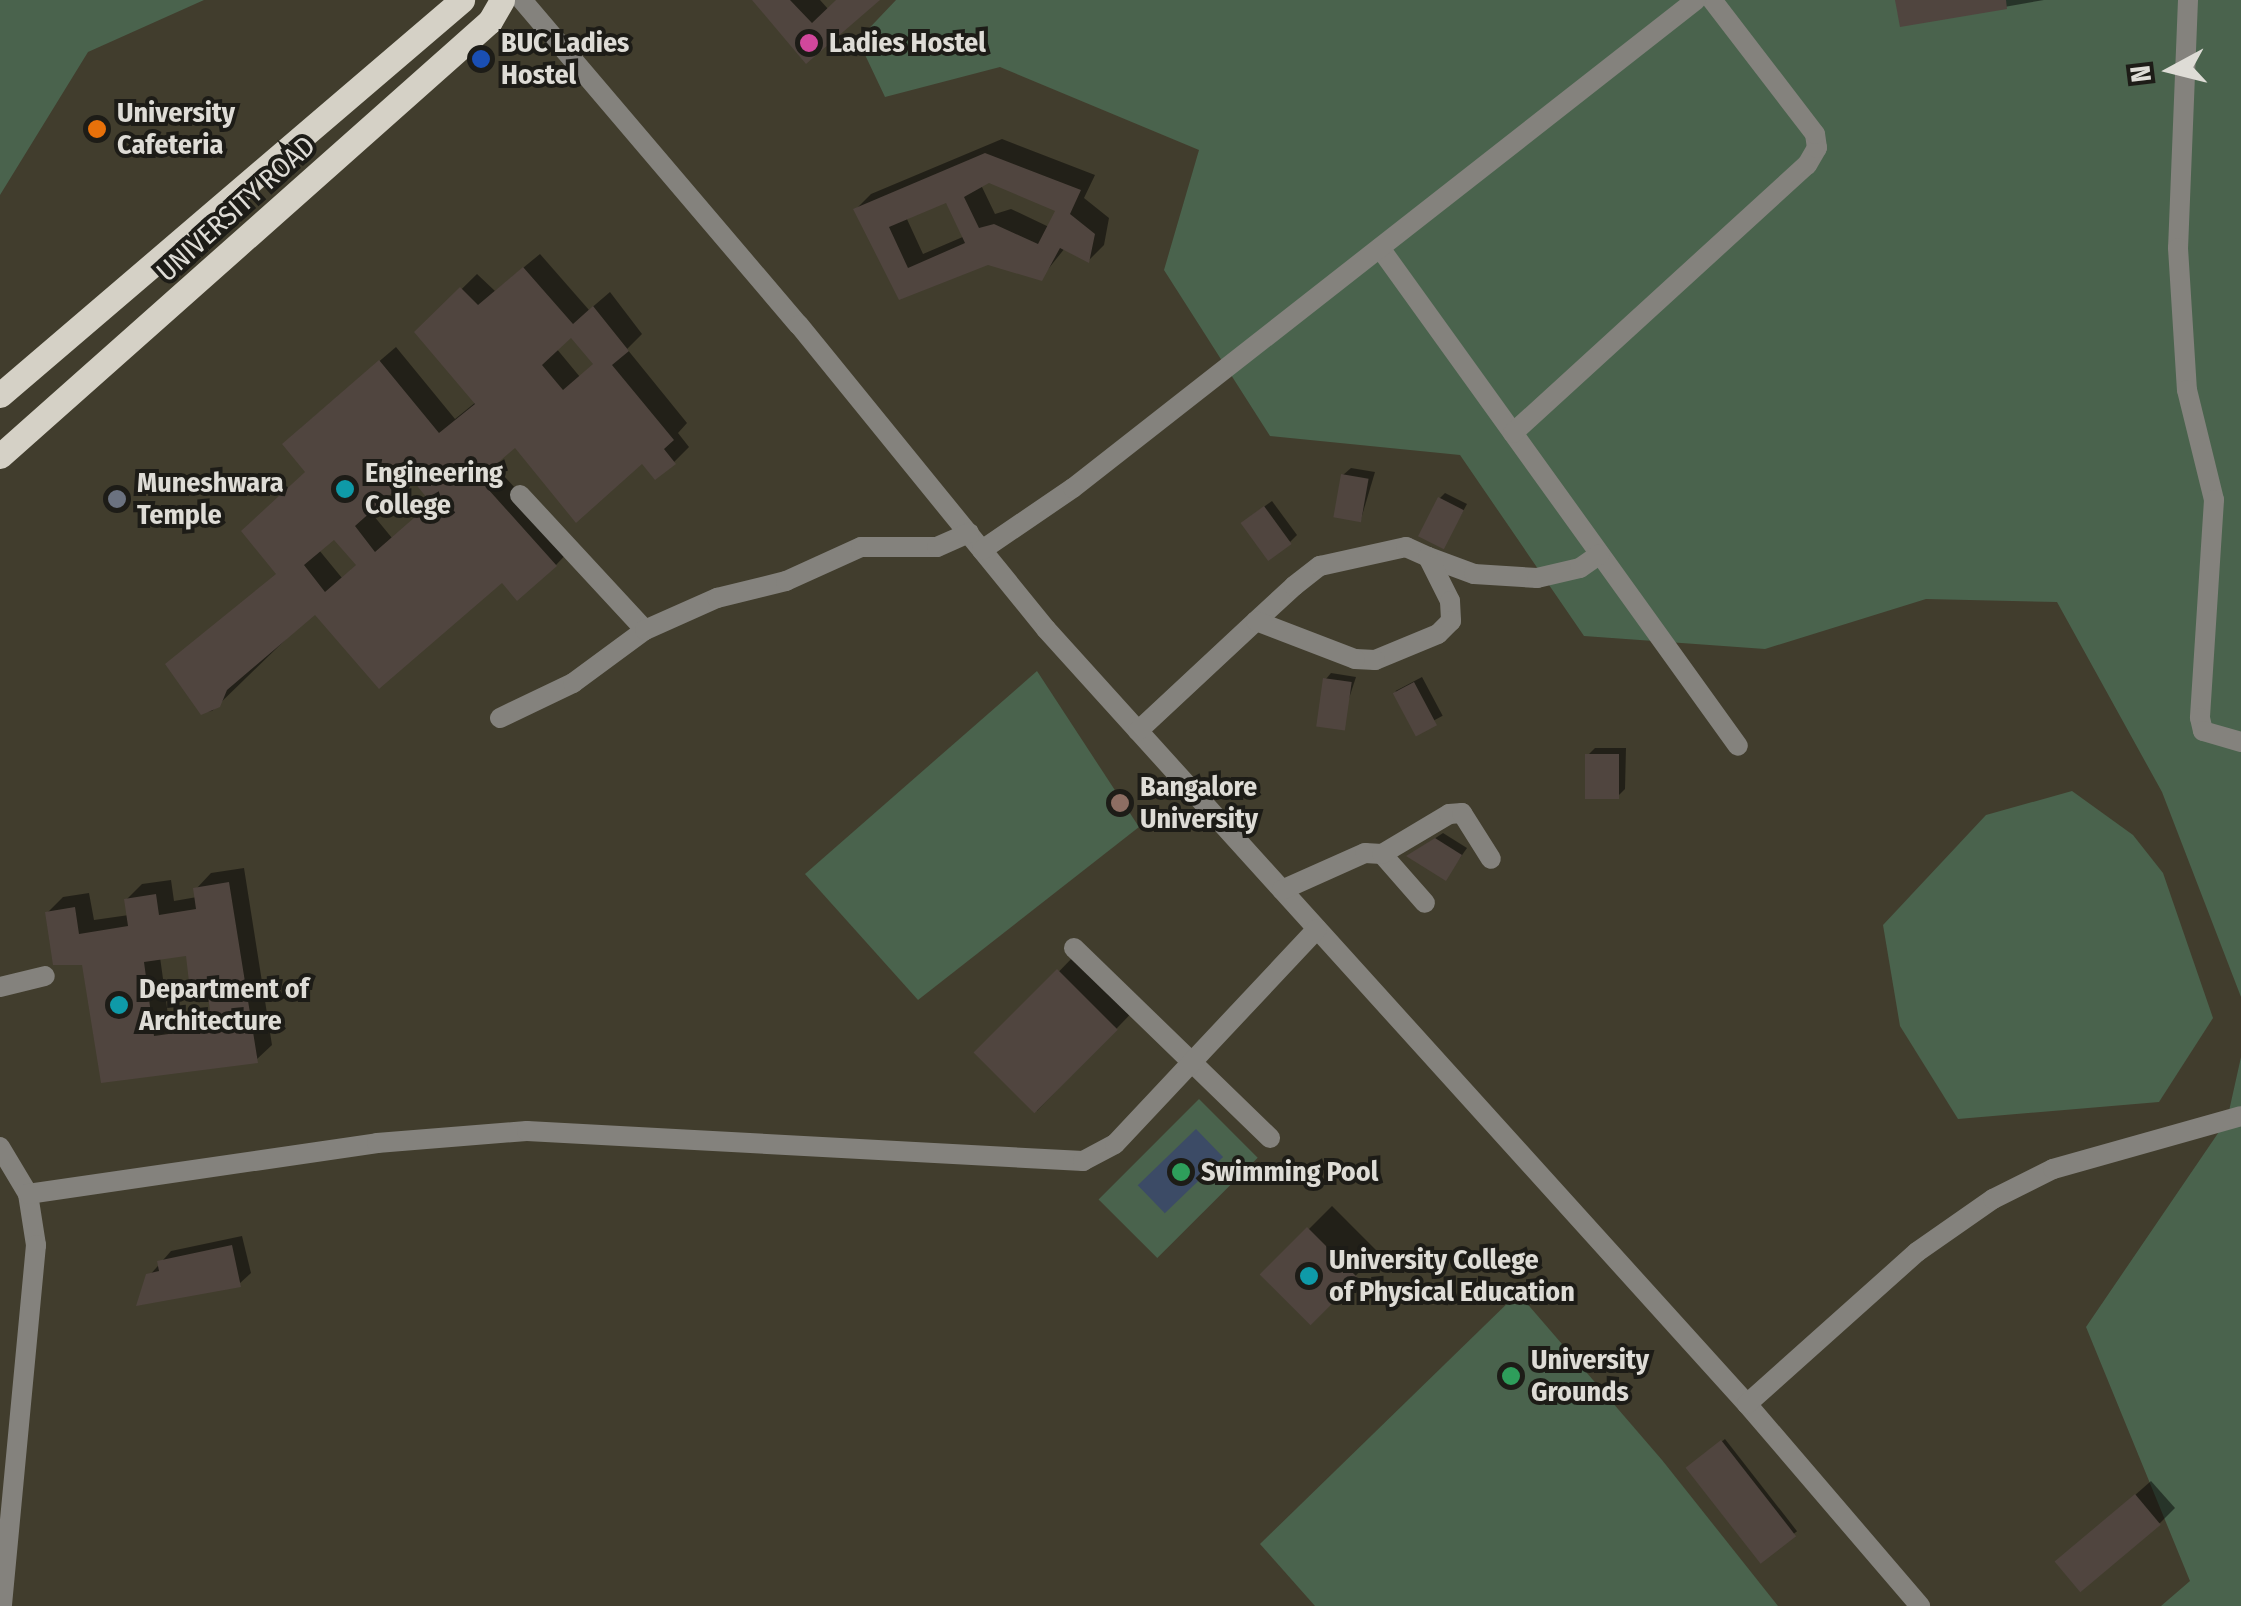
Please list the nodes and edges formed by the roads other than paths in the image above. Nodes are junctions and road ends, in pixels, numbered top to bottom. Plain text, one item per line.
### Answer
1 (462, 0) edge
2 (1696, 0) edge
3 (1712, 0) edge
4 (2188, 0) edge
5 (521, 2) edge
6 (1380, 248) junction
7 (0, 395) edge
8 (1513, 433) junction
9 (0, 456) edge
10 (520, 495) dead end
11 (969, 533) junction
12 (982, 550) junction
13 (1600, 554) junction
14 (1428, 558) junction
15 (1256, 621) junction
16 (645, 630) junction
17 (500, 718) dead end
18 (1138, 731) junction
19 (2241, 742) edge
20 (1738, 746) dead end
21 (1382, 854) junction
22 (1491, 859) dead end
23 (1282, 890) junction
24 (1425, 903) dead end
25 (1317, 929) junction
26 (1074, 948) dead end
27 (46, 976) dead end
28 (0, 987) edge
29 (1192, 1063) junction
30 (2241, 1116) edge
31 (1270, 1138) dead end
32 (0, 1147) edge
33 (28, 1194) junction
34 (1747, 1404) junction
35 (2, 1606) edge
36 (1920, 1606) edge

1 - 7 main road, UNIVERSITY ROAD
2 - 6 street
3 - 8 street
4 - 19 street
5 - 9 main road, UNIVERSITY ROAD
5 - 11 street
6 - 8 street
6 - 12 street
8 - 13 street
10 - 16 street
11 - 12 street
11 - 16 street
12 - 18 street
13 - 14 street
13 - 20 street
14 - 15 street
14 - 15 street
15 - 18 street
16 - 17 street
18 - 23 street
21 - 22 street
21 - 23 street
21 - 24 street
23 - 25 street
25 - 29 street
25 - 34 street
26 - 29 street
27 - 28 street
29 - 31 street
29 - 33 street
30 - 34 street
32 - 33 street
33 - 35 street
34 - 36 street

